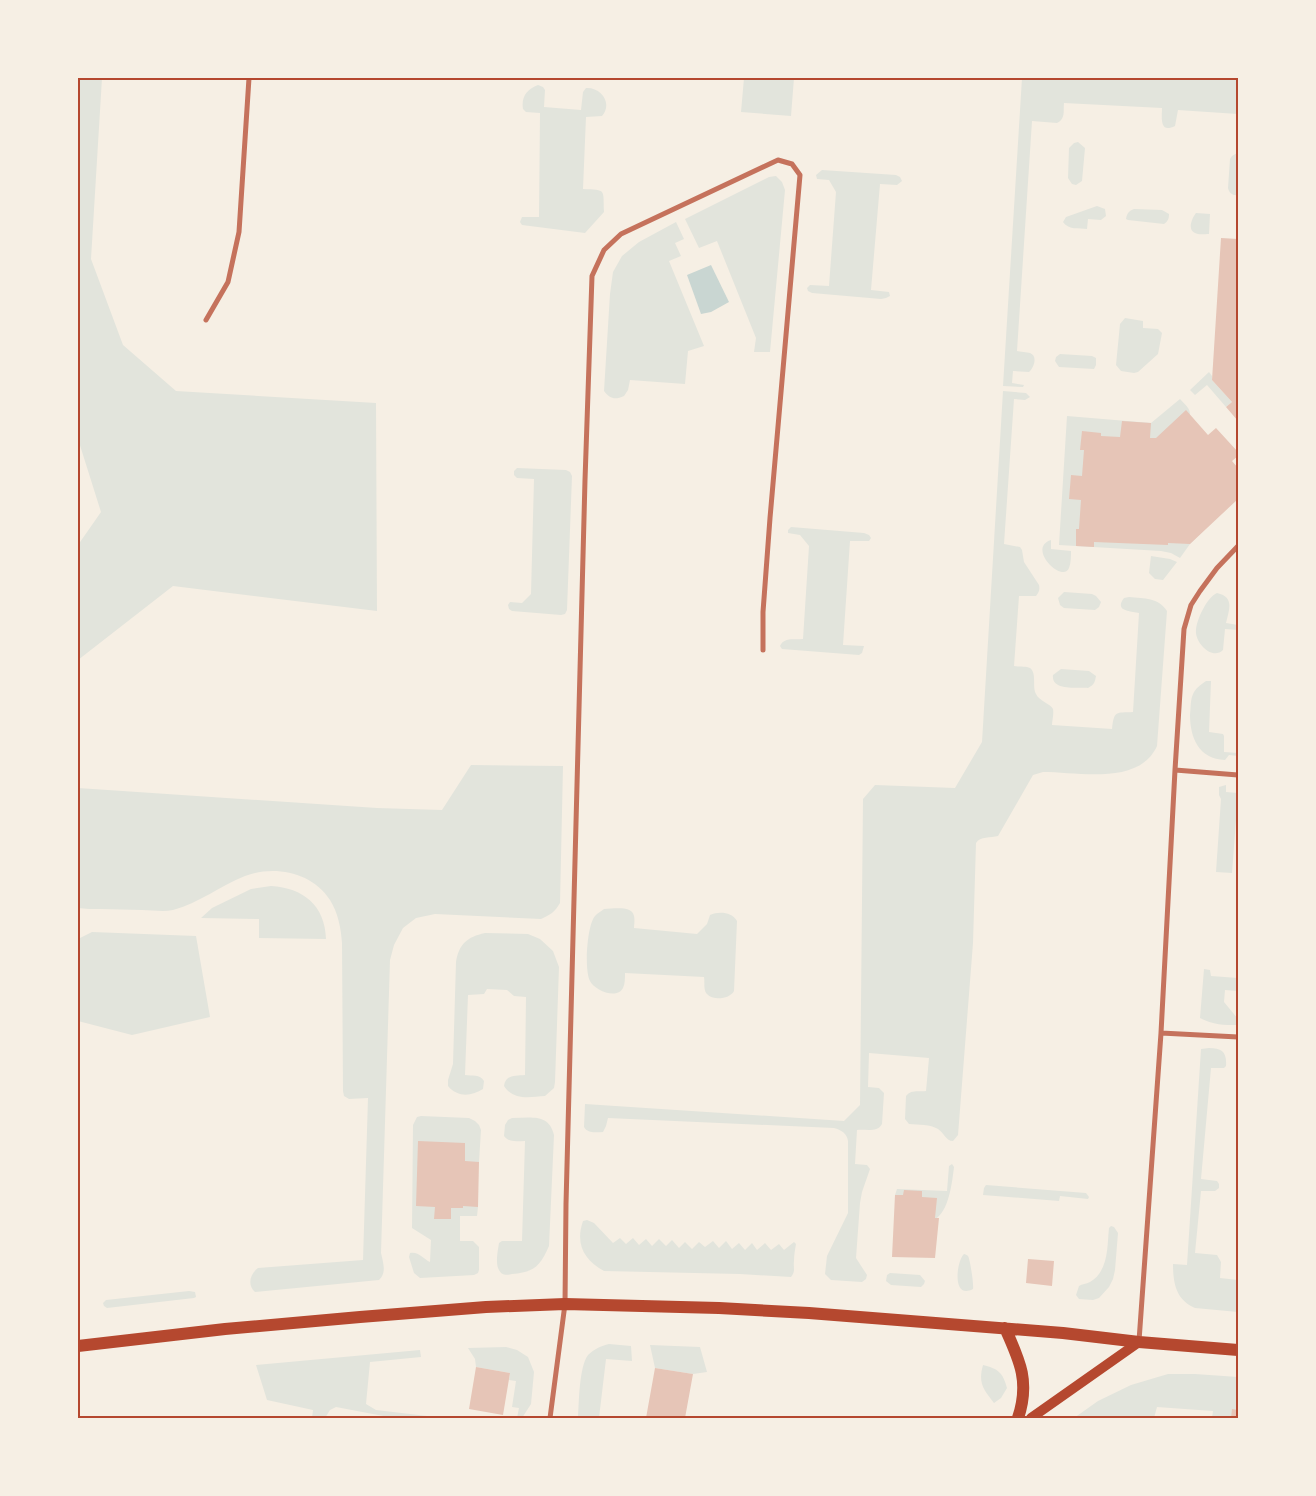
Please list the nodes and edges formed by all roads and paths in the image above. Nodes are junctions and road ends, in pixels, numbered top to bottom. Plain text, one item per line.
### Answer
1 (249, 78) edge
2 (206, 320) dead end
3 (1238, 546) edge
4 (762, 650) dead end
5 (1175, 770) junction
6 (1238, 775) edge
7 (1161, 1033) junction
8 (1238, 1037) edge
9 (565, 1304) junction
10 (1005, 1328) junction
11 (1139, 1342) junction
12 (78, 1346) edge
13 (1238, 1350) edge
14 (550, 1418) edge
15 (1018, 1418) edge
16 (1031, 1418) edge

1 - 2 street
3 - 5 street
4 - 9 street
5 - 6 street
5 - 7 street
7 - 8 street
7 - 11 street
9 - 10 main road
9 - 12 main road
9 - 14 street
10 - 11 main road
10 - 15 main road
11 - 13 main road
11 - 16 main road

